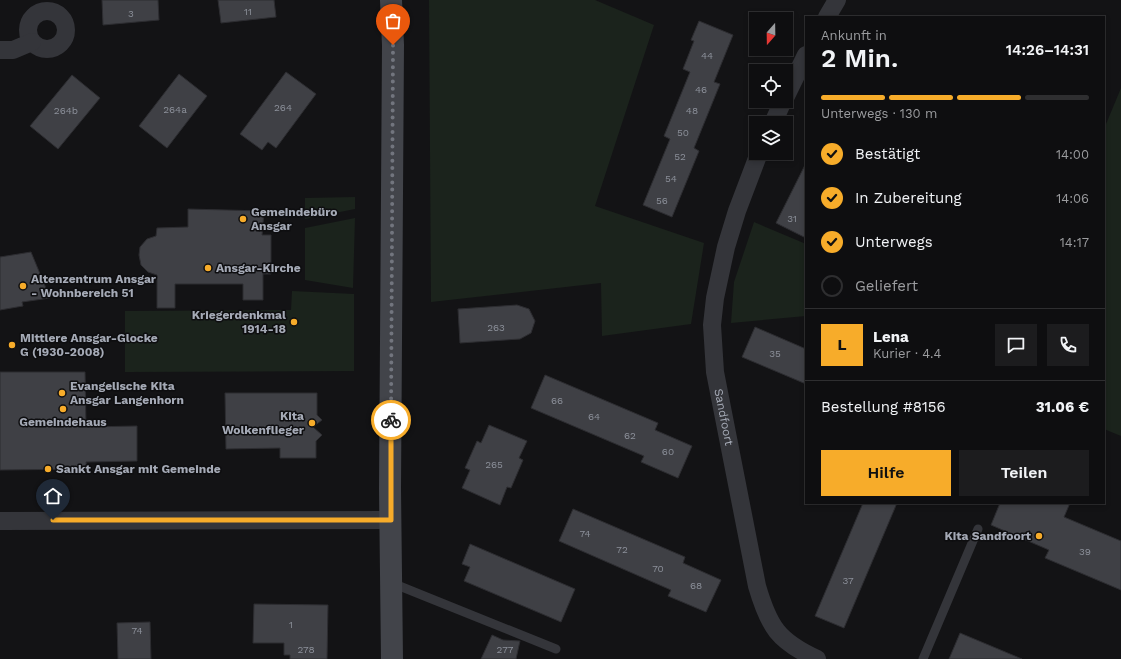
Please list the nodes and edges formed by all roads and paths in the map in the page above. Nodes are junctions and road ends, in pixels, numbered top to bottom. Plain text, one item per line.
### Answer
1 (391, 0) edge
2 (837, 0) edge
3 (48, 5) edge
4 (828, 16) edge
5 (32, 42) junction
6 (0, 50) edge
7 (805, 57) edge
8 (793, 82) edge
9 (756, 160) edge
10 (391, 520) junction
11 (0, 521) edge
12 (978, 529) dead end
13 (392, 583) junction
14 (556, 649) dead end
15 (392, 659) edge
16 (818, 659) edge
17 (923, 659) edge

1 - 10 main road
2 - 4 street
3 - 5 street
3 - 5 street
5 - 6 street
7 - 8 street
9 - 16 street, Sandfoort
10 - 11 street
10 - 13 main road
12 - 17 lane
13 - 14 lane
13 - 15 main road

